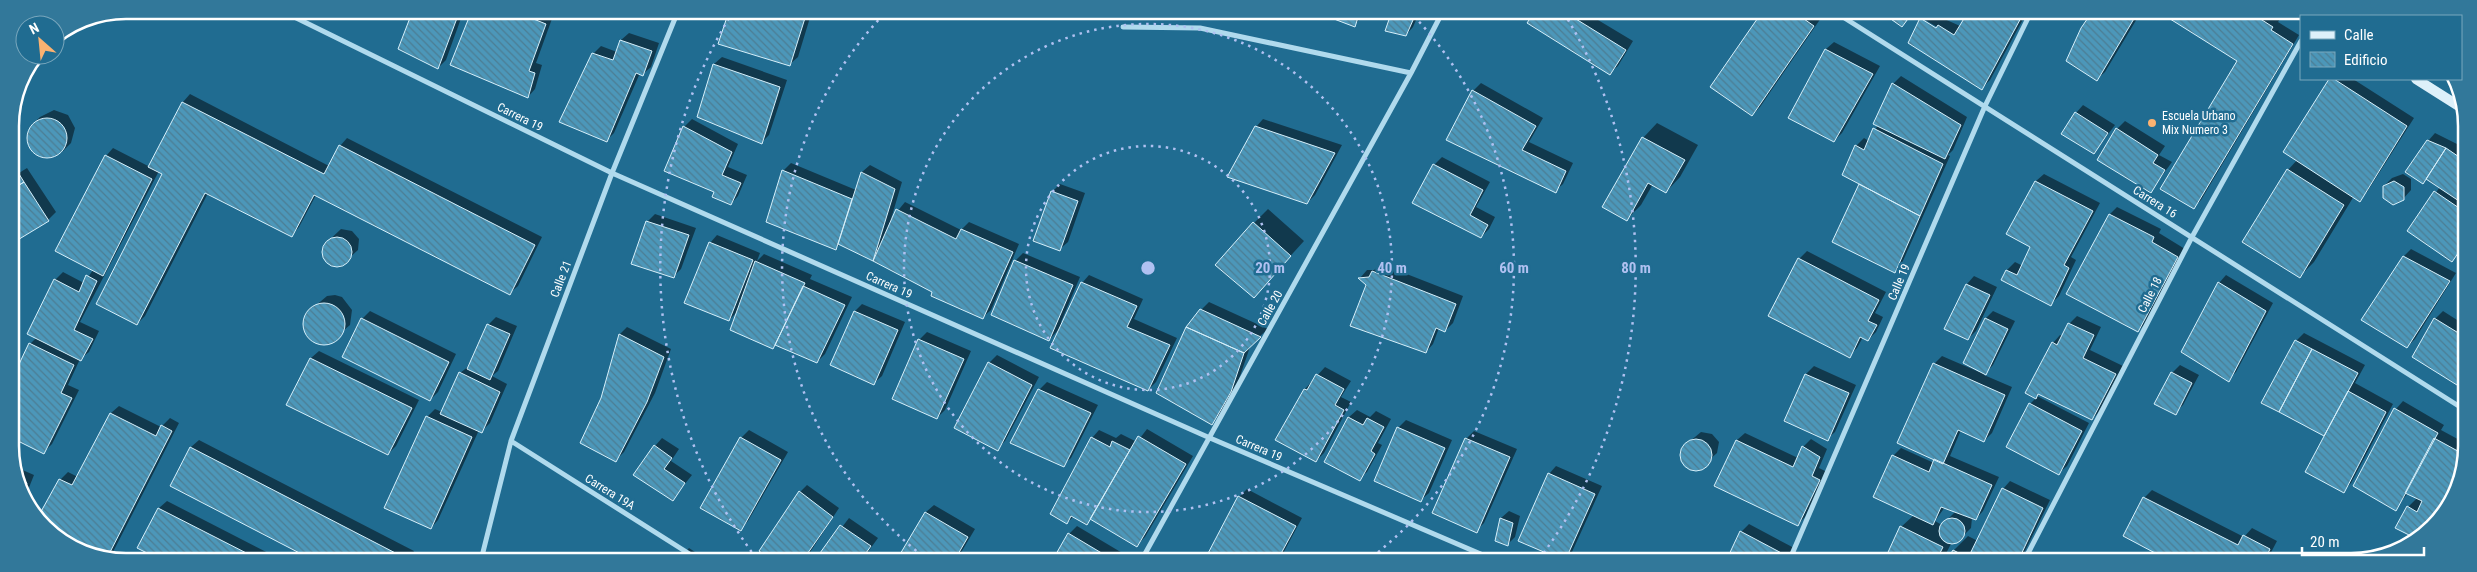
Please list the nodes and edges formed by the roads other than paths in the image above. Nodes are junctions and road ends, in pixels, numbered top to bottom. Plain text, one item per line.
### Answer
1 (298, 19) edge
2 (674, 19) edge
3 (1439, 19) edge
4 (1846, 19) edge
5 (2028, 19) edge
6 (1123, 27) dead end
7 (2300, 43) edge
8 (1412, 73) junction
9 (2418, 80) edge
10 (2456, 104) edge
11 (1985, 106) junction
12 (612, 174) junction
13 (2192, 237) junction
14 (2458, 406) edge
15 (1210, 438) junction
16 (511, 441) junction
17 (483, 553) edge
18 (688, 553) edge
19 (1145, 553) edge
20 (1478, 553) edge
21 (1792, 553) edge
22 (2029, 553) edge

1 - 12 street, Carrera 19
2 - 12 street, Calle 21
3 - 8 street, Calle 20
4 - 11 street, Carrera 16
5 - 11 street, Calle 19
6 - 8 street
7 - 13 street, Calle 18
8 - 15 street, Calle 20
9 - 10 street
11 - 13 street, Carrera 16
11 - 21 street, Calle 19
12 - 15 street, Carrera 19
12 - 16 street, Calle 21
13 - 14 street, Carrera 16
13 - 22 street, Calle 18
15 - 19 street, Calle 20
15 - 20 street, Carrera 19
16 - 17 street, Calle 21
16 - 18 street, Carrera 19A

